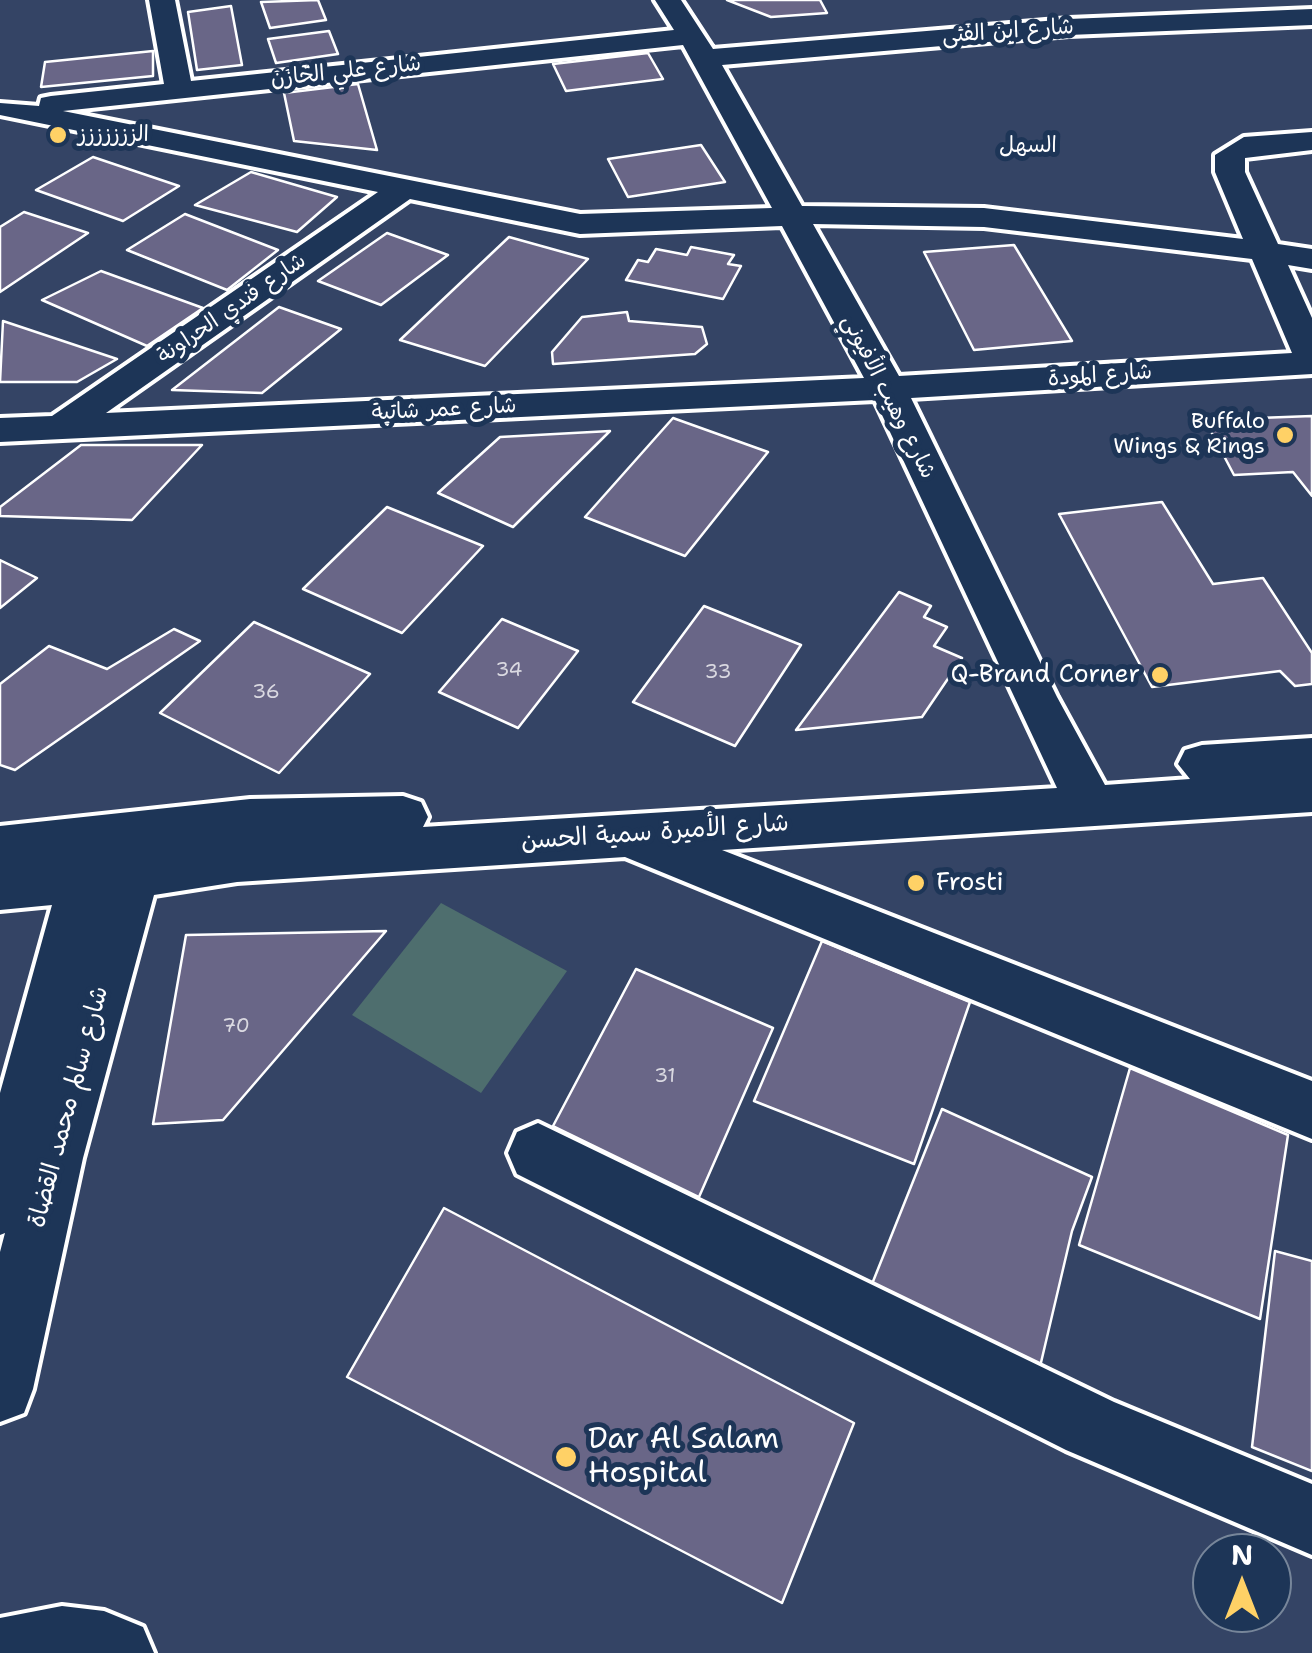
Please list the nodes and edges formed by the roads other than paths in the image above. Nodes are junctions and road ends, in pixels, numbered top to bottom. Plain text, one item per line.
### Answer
1 (162, 0) edge
2 (668, 0) edge
3 (1046, 0) edge
4 (1312, 17) edge
5 (1069, 28) junction
6 (699, 47) junction
7 (179, 90) junction
8 (4, 109) edge
9 (1312, 141) edge
10 (402, 190) junction
11 (790, 216) junction
12 (1269, 252) junction
13 (1312, 259) edge
14 (1312, 360) edge
15 (888, 389) junction
16 (61, 428) junction
17 (0, 430) edge
18 (1312, 757) edge
19 (1082, 788) junction
20 (1312, 792) edge
21 (628, 836) junction
22 (0, 847) edge
23 (115, 855) junction
24 (0, 887) edge
25 (1312, 1110) edge
26 (538, 1152) dead end
27 (0, 1204) edge
28 (0, 1389) edge
29 (1312, 1520) edge
30 (6, 1653) edge
31 (117, 1653) edge

1 - 7 street
2 - 6 street, شارع وهيب الأفيوني
3 - 5 street
4 - 5 street, شارع ابن الفتى
5 - 6 street, شارع ابن الفتى
6 - 7 street, شارع علي الخازن
6 - 11 street, شارع وهيب الأفيوني
7 - 8 street, شارع علي الخازن
8 - 10 street
9 - 12 street
10 - 11 street
10 - 16 street, شارع فندي الحراونة
11 - 12 street
11 - 15 street, شارع وهيب الأفيوني
12 - 13 street
12 - 14 street
14 - 15 street, شارع المودة
15 - 16 street, شارع عمر شاتية
15 - 19 street, شارع وهيب الأفيوني
16 - 17 street, شارع عمر شاتية
18 - 19 street, شارع الأميرة سمية الحسن
19 - 20 street, شارع الأميرة سمية الحسن
19 - 21 street, شارع الأميرة سمية الحسن
19 - 23 street, شارع الأميرة سمية الحسن
21 - 23 street, شارع الأميرة سمية الحسن
21 - 25 street
22 - 23 street, شارع الأميرة سمية الحسن
23 - 24 street, شارع الأميرة سمية الحسن
23 - 27 street, شارع سالم محمد القضاة
23 - 28 street, شارع سالم محمد القضاة
26 - 29 street
30 - 31 street

